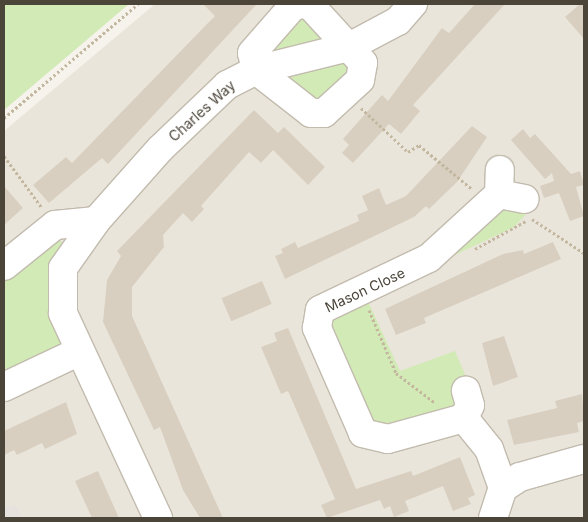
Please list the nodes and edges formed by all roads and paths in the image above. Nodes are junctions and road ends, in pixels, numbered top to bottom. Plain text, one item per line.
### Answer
1 (138, 4) edge
2 (413, 4) edge
3 (349, 47) junction
4 (256, 70) junction
5 (345, 93) junction
6 (4, 118) edge
7 (4, 156) edge
8 (504, 192) junction
9 (96, 221) junction
10 (55, 225) junction
11 (584, 253) edge
12 (4, 266) edge
13 (361, 290) junction
14 (78, 352) junction
15 (4, 387) edge
16 (466, 391) dead end
17 (459, 418) junction
18 (584, 459) edge
19 (503, 488) junction
20 (158, 518) edge
21 (493, 518) edge

1 - 6 path
2 - 3 street, Charles Way
3 - 4 street, Charles Way
3 - 4 street
3 - 5 street
4 - 5 street
4 - 9 street, Charles Way
5 - 8 path
7 - 10 path
8 - 11 path
8 - 13 street, Mason Close
9 - 10 street
9 - 14 street, Charles Way
10 - 12 street
13 - 17 path
13 - 17 street, Mason Close
14 - 15 street
14 - 20 street, Charles Way
16 - 17 street
17 - 19 street
18 - 19 street
19 - 21 street

